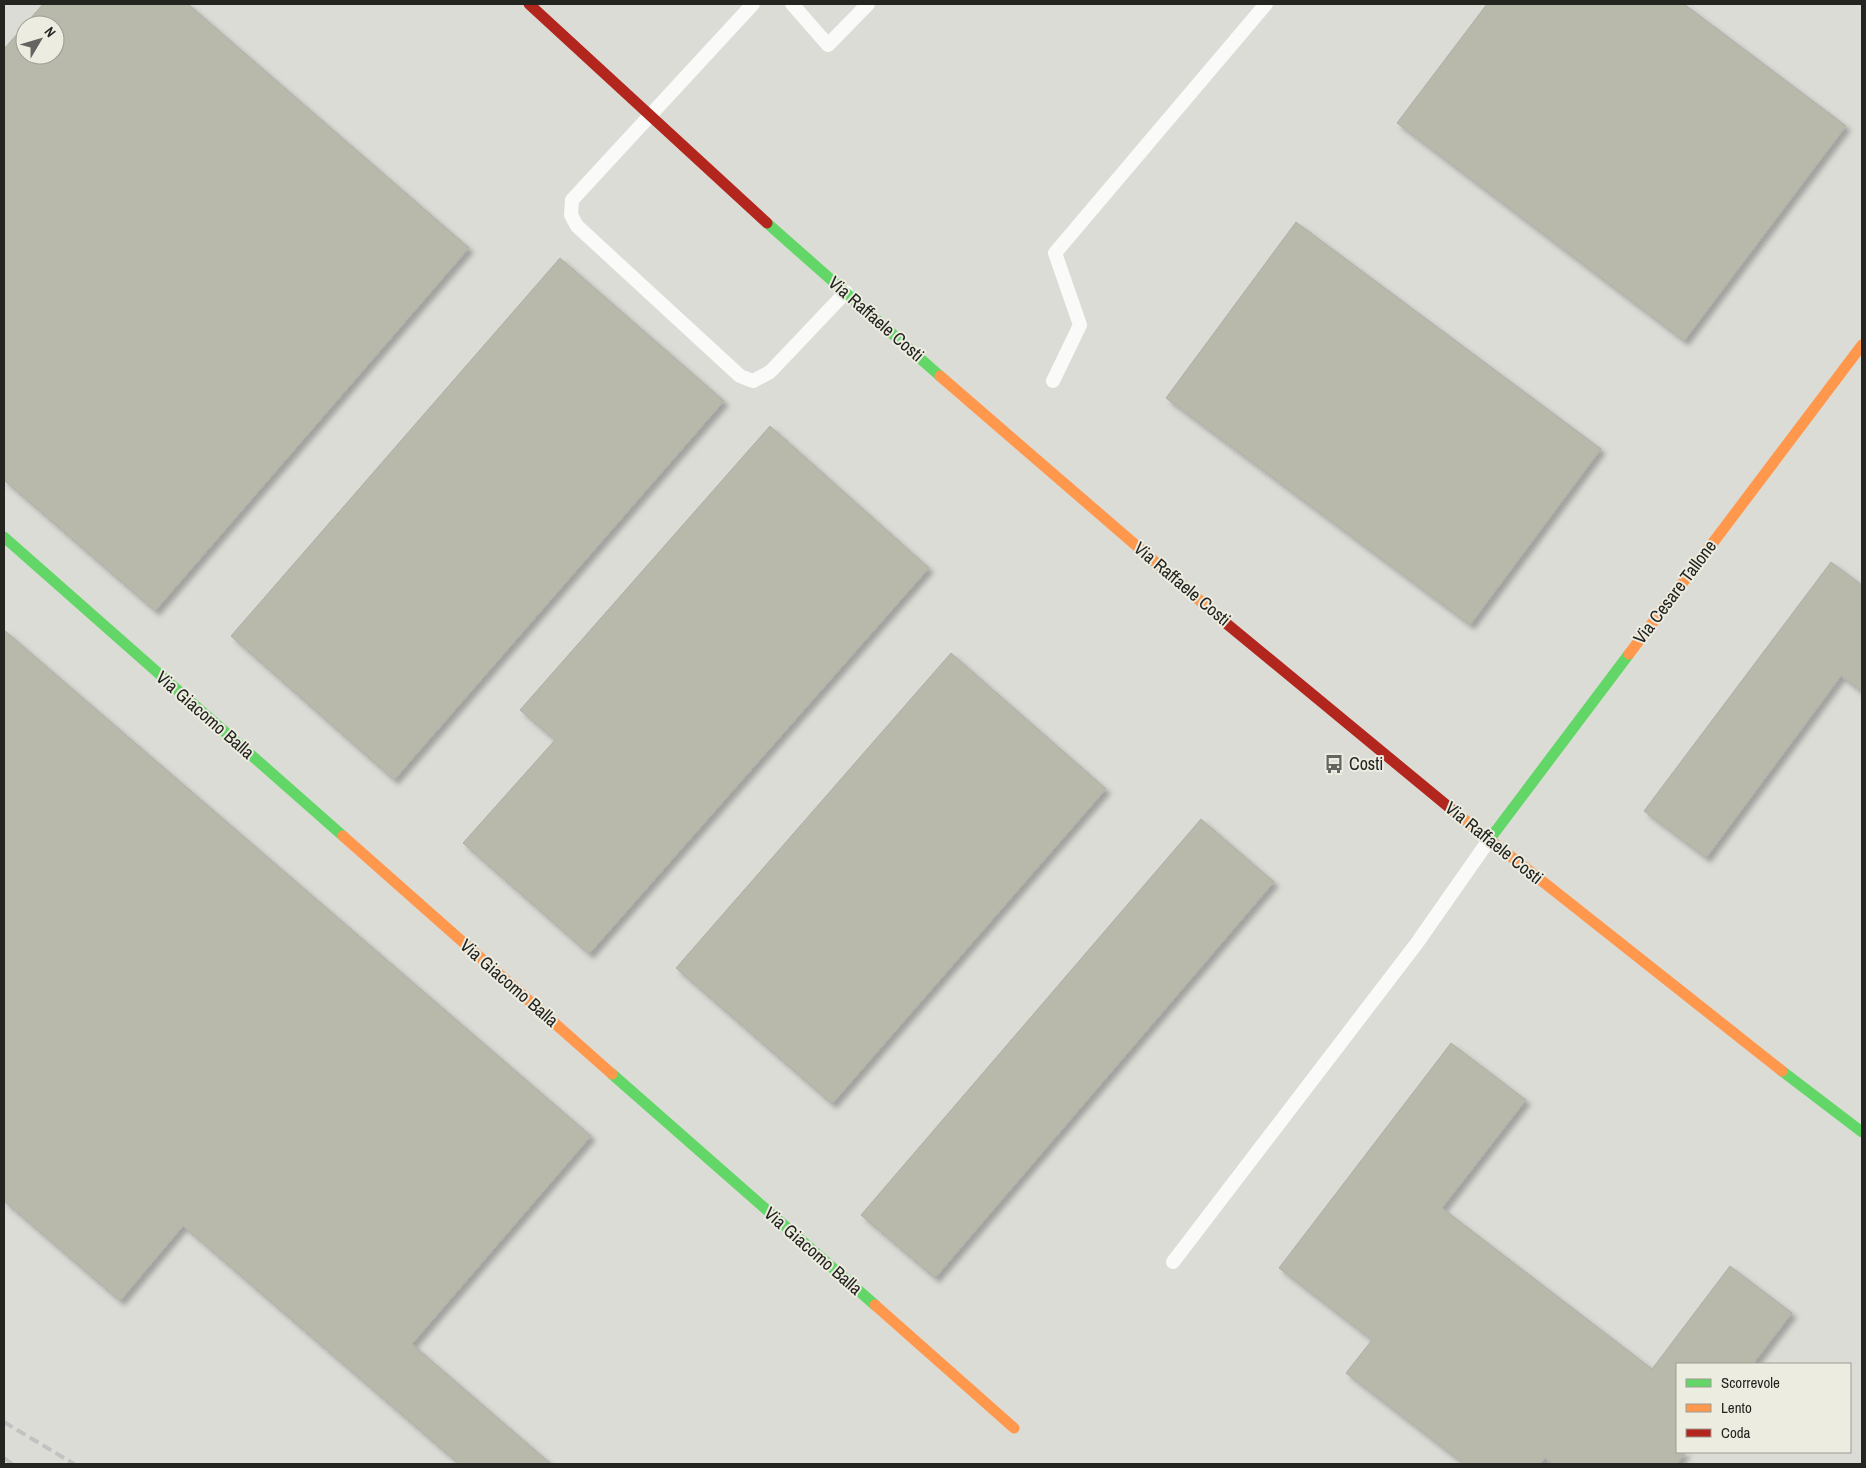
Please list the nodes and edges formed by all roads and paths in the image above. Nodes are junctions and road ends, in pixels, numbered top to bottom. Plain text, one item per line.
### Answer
1 (529, 4) edge
2 (753, 4) edge
3 (792, 4) edge
4 (868, 4) edge
5 (1266, 4) edge
6 (648, 115) junction
7 (846, 292) junction
8 (1862, 345) edge
9 (1053, 381) dead end
10 (4, 537) edge
11 (1489, 840) junction
12 (1862, 1132) edge
13 (1173, 1262) dead end
14 (1014, 1428) dead end

1 - 6 street, Via Raffaele Costi
2 - 6 lane
3 - 4 lane
5 - 9 lane
6 - 7 street, Via Raffaele Costi
6 - 7 lane
7 - 11 street, Via Raffaele Costi
8 - 11 street, Via Cesare Tallone
10 - 14 street, Via Giacomo Balla
11 - 12 street, Via Raffaele Costi
11 - 13 lane

